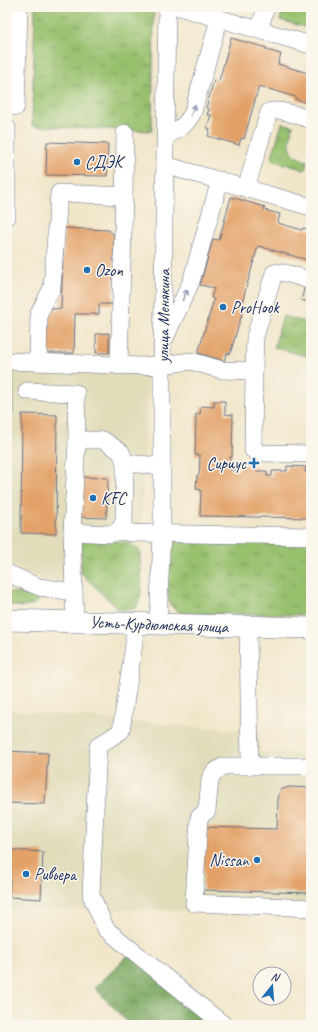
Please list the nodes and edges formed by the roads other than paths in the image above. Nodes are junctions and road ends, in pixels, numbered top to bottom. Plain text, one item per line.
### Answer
1 (167, 7) edge
2 (178, 7) edge
3 (266, 7) edge
4 (7, 13) edge
5 (219, 19) junction
6 (259, 30) junction
7 (311, 45) edge
8 (16, 107) dead end
9 (311, 120) edge
10 (7, 128) edge
11 (126, 133) dead end
12 (166, 136) junction
13 (165, 164) junction
14 (220, 180) junction
15 (246, 188) junction
16 (124, 196) junction
17 (311, 206) edge
18 (7, 210) edge
19 (7, 217) edge
20 (311, 281) edge
21 (162, 343) junction
22 (7, 362) edge
23 (38, 362) junction
24 (162, 365) junction
25 (119, 366) junction
26 (254, 371) junction
27 (28, 392) dead end
28 (77, 440) junction
29 (311, 454) edge
30 (125, 463) junction
31 (162, 466) junction
32 (119, 531) junction
33 (72, 532) junction
34 (162, 533) junction
35 (311, 536) edge
36 (7, 573) edge
37 (74, 592) junction
38 (7, 620) edge
39 (75, 622) junction
40 (134, 624) junction
41 (158, 625) junction
42 (248, 627) junction
43 (311, 628) edge
44 (250, 766) junction
45 (311, 766) edge
46 (311, 908) edge
47 (224, 1025) edge

1 - 12 street, улица Менякина
2 - 5 street
3 - 6 street
4 - 8 street
5 - 6 street
12 -> 5 street
6 - 7 street
9 - 15 street
10 - 18 street
11 - 16 street
12 - 13 street, улица Менякина
13 - 14 street
13 - 21 street, улица Менякина
14 - 15 street
21 -> 14 street
15 - 17 street
16 - 23 street
16 - 25 street
18 - 19 street
20 - 26 street
21 - 24 street, улица Менякина
22 - 23 street
23 - 25 street
24 - 25 street
24 - 26 street
24 - 31 street, улица Менякина
26 - 29 street
27 - 28 street
28 - 30 street
28 - 33 street
30 - 31 street
30 - 32 street
31 - 34 street, улица Менякина
32 - 33 street
32 - 34 street
33 - 37 street
34 - 35 street
34 - 41 street, улица Менякина
36 - 37 street
37 - 39 street
38 - 39 main road, Усть-Курдюмская улица
39 - 40 main road, Усть-Курдюмская улица
40 - 41 main road, Усть-Курдюмская улица
40 - 47 street
41 - 42 main road, Усть-Курдюмская улица
42 - 43 main road, Усть-Курдюмская улица
42 - 44 street
44 - 45 street
44 - 46 street

